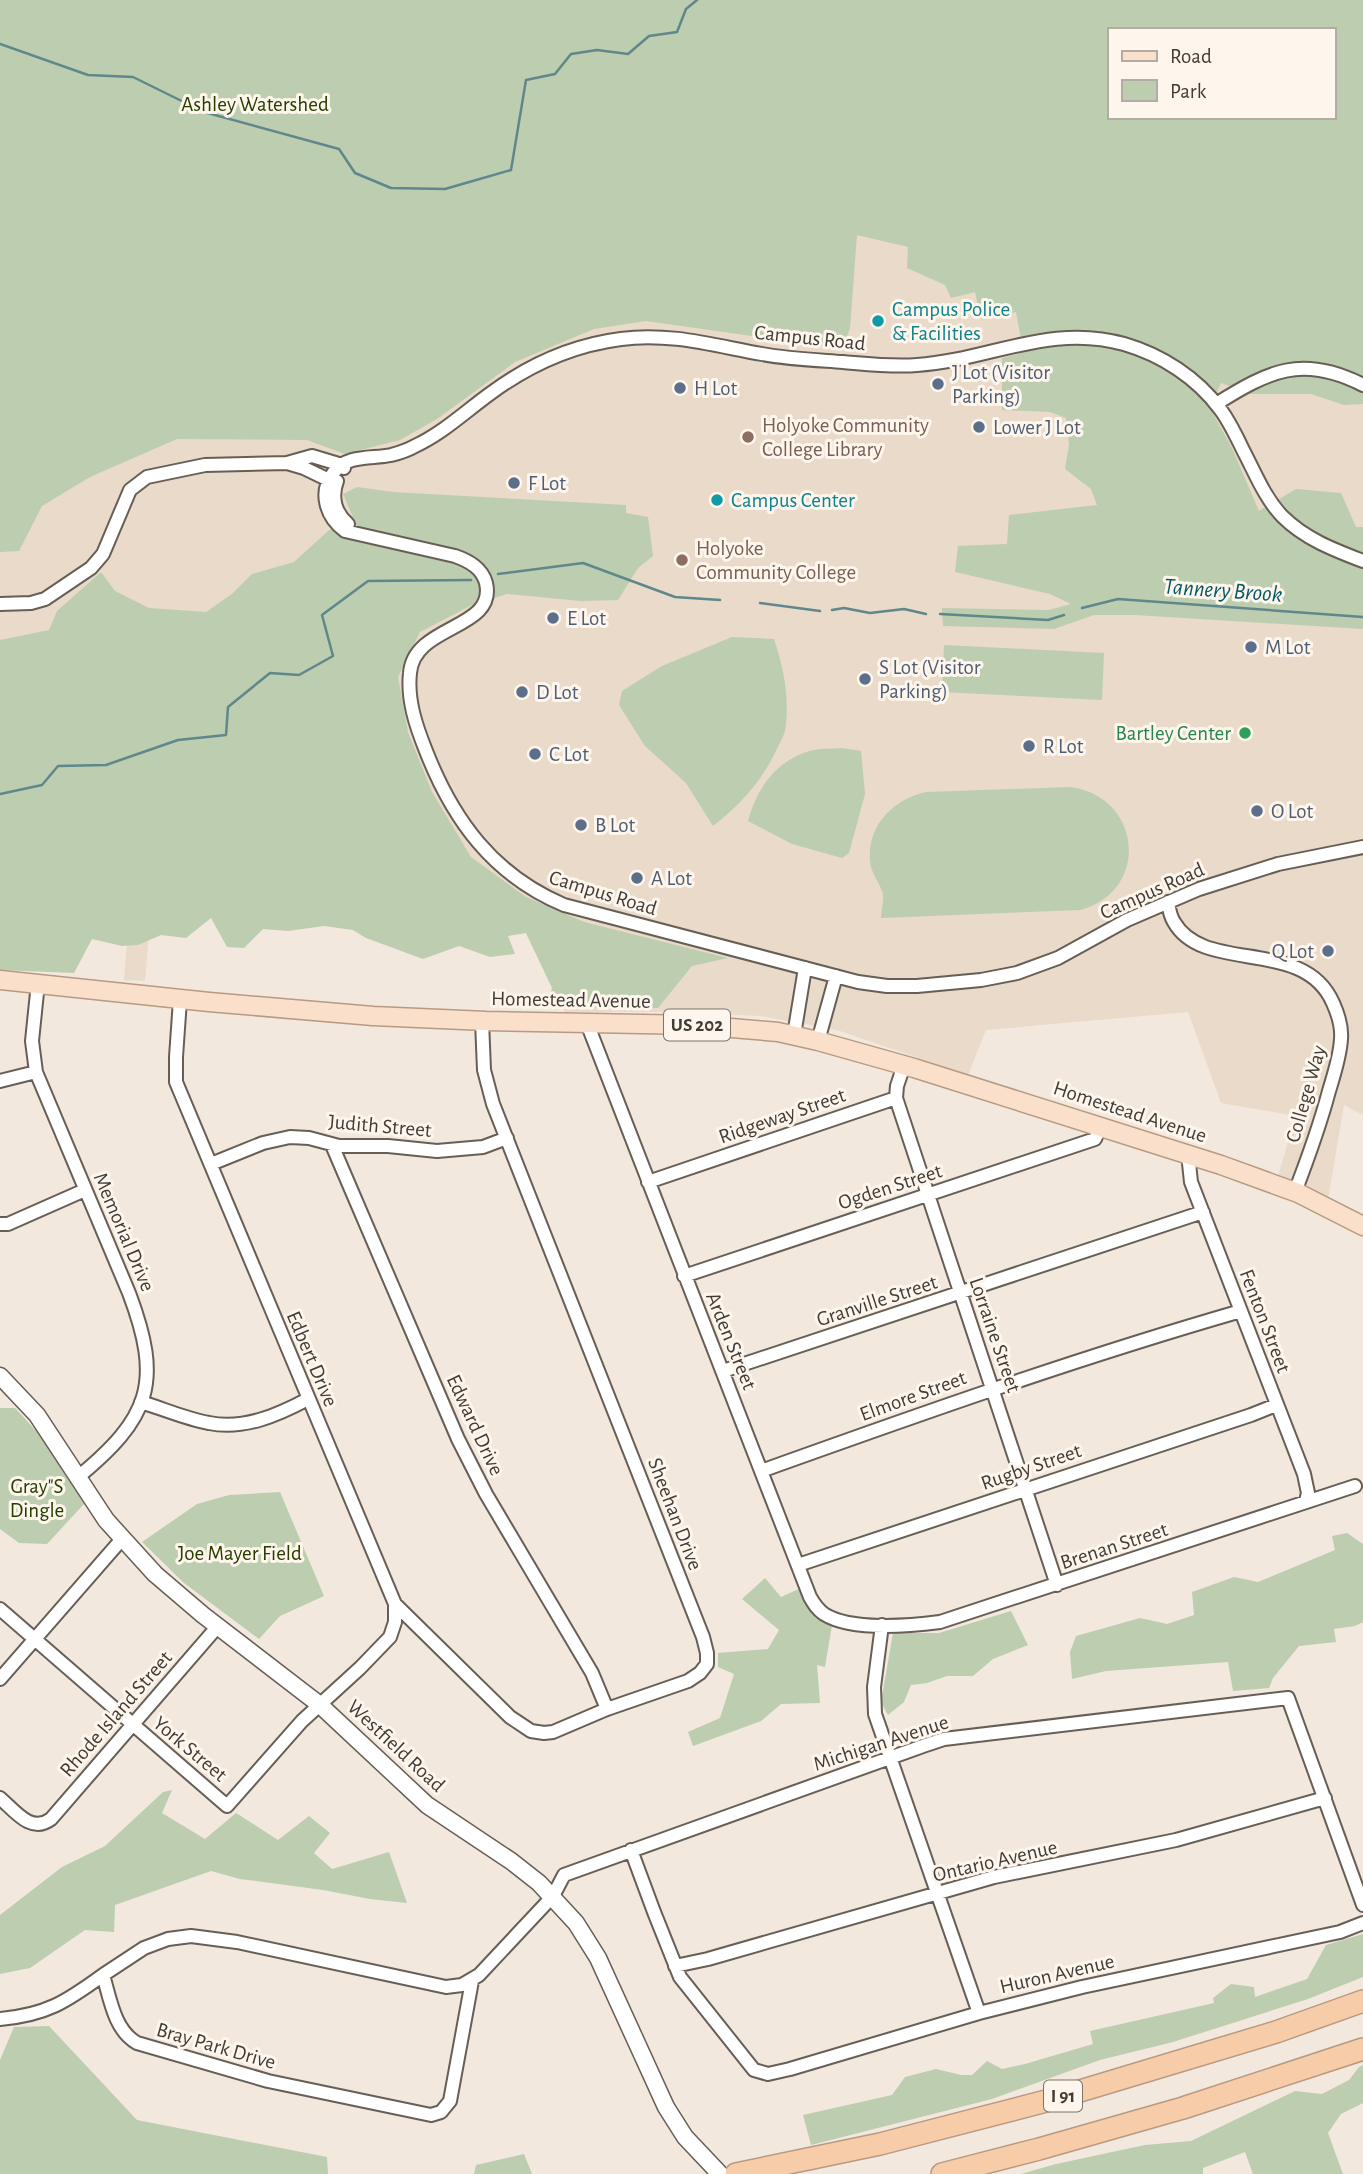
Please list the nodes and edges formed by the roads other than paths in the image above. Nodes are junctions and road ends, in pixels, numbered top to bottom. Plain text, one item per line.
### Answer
1 (1363, 385) edge
2 (1216, 404) junction
3 (287, 463) junction
4 (347, 464) junction
5 (332, 482) junction
6 (1363, 561) edge
7 (0, 604) edge
8 (1363, 847) edge
9 (1168, 902) junction
10 (805, 968) junction
11 (836, 976) junction
12 (0, 980) edge
13 (38, 983) junction
14 (180, 999) junction
15 (482, 1021) junction
16 (587, 1023) junction
17 (794, 1035) junction
18 (818, 1041) junction
19 (904, 1065) junction
20 (36, 1072) junction
21 (0, 1081) edge
22 (896, 1098) junction
23 (1101, 1126) junction
24 (506, 1138) junction
25 (332, 1145) junction
26 (1188, 1154) junction
27 (211, 1164) junction
28 (648, 1182) junction
29 (85, 1190) junction
30 (1295, 1192) junction
31 (928, 1195) junction
32 (1203, 1212) junction
33 (0, 1224) edge
34 (1363, 1226) edge
35 (684, 1276) junction
36 (961, 1293) junction
37 (1241, 1311) junction
38 (723, 1371) junction
39 (0, 1376) edge
40 (993, 1388) junction
41 (308, 1399) junction
42 (141, 1402) junction
43 (1276, 1405) junction
44 (761, 1471) junction
45 (77, 1478) junction
46 (1355, 1486) dead end
47 (1026, 1489) junction
48 (1307, 1501) junction
49 (122, 1539) junction
50 (798, 1565) junction
51 (1057, 1585) junction
52 (395, 1604) junction
53 (0, 1609) edge
54 (882, 1625) junction
55 (218, 1626) junction
56 (34, 1639) junction
57 (0, 1679) edge
58 (320, 1705) junction
59 (607, 1709) junction
60 (132, 1725) junction
61 (890, 1758) junction
62 (0, 1798) edge
63 (1325, 1798) junction
64 (631, 1850) junction
65 (938, 1894) junction
66 (553, 1896) junction
67 (1363, 1905) edge
68 (1363, 1923) edge
69 (675, 1966) junction
70 (103, 1975) junction
71 (472, 1981) junction
72 (1363, 2001) edge
73 (979, 2013) junction
74 (0, 2019) edge
75 (1363, 2049) edge
76 (720, 2174) edge
77 (736, 2174) edge
78 (943, 2174) edge

1 - 2 street
2 - 4 street, Campus Road
2 - 6 street, Campus Road
3 - 4 street, Campus Road
3 - 5 street
3 - 7 street, Campus Road
4 - 5 street
5 - 10 street, Campus Road
8 - 9 street, Campus Road
9 - 11 street, Campus Road
9 - 30 street, College Way
10 - 11 street, Campus Road
10 - 17 street
11 - 18 street
12 - 13 main road, Homestead Avenue / US 202
13 - 14 main road, Homestead Avenue / US 202
13 - 20 street, Memorial Drive
14 - 15 main road, Homestead Avenue / US 202
14 - 27 street, Edbert Drive
15 - 16 main road, Homestead Avenue / US 202
15 - 24 street, Sheehan Drive
16 - 17 main road, Homestead Avenue / US 202
16 - 28 street, Arden Street
17 - 18 main road, Homestead Avenue / US 202
18 - 19 main road, Homestead Avenue / US 202
19 - 22 street
19 - 23 main road, Homestead Avenue / US 202
20 - 21 street
20 - 29 street, Memorial Drive
22 - 28 street, Ridgeway Street
22 - 31 street, Lorraine Street
23 - 26 main road, Homestead Avenue / US 202
23 - 31 street, Ogden Street
24 - 25 street, Judith Street
24 - 59 street, Sheehan Drive
25 - 27 street, Judith Street
25 - 59 street, Edward Drive
26 - 30 main road, Homestead Avenue / US 202
26 - 32 street, Fenton Street
27 - 41 street, Edbert Drive
28 - 35 street, Arden Street
29 - 33 street
29 - 42 street, Memorial Drive
30 - 34 main road, Homestead Avenue / US 202
31 - 35 street, Ogden Street
31 - 36 street, Lorraine Street
32 - 36 street, Granville Street
32 - 37 street, Fenton Street
35 - 38 street, Arden Street
36 - 38 street, Granville Street
36 - 40 street, Lorraine Street
37 - 40 street, Elmore Street
37 - 43 street, Fenton Street
38 - 44 street, Arden Street
39 - 45 main road, Westfield Road
40 - 44 street, Elmore Street
40 - 47 street, Lorraine Street
41 - 42 street
41 - 52 street, Edbert Drive
42 - 45 street, Memorial Drive
43 - 47 street, Rugby Street
43 - 48 street, Fenton Street
44 - 50 street, Arden Street
45 - 49 main road, Westfield Road
46 - 48 street, Brenan Street
47 - 50 street, Rugby Street
47 - 51 street, Lorraine Street
48 - 51 street, Brenan Street
49 - 55 main road, Westfield Road
49 - 56 street
50 - 54 street, Arden Street
51 - 54 street, Brenan Street
52 - 58 street
52 - 59 street, Sheehan Drive
53 - 56 street, York Street
54 - 61 street
55 - 58 main road, Westfield Road
55 - 60 street, Rhode Island Street
56 - 57 street
56 - 60 street, York Street
58 - 60 street, York Street
58 - 66 main road, Westfield Road
60 - 62 street, Rhode Island Street
61 - 63 street, Michigan Avenue
61 - 64 street, Michigan Avenue
61 - 65 street
63 - 65 street, Ontario Avenue
63 - 67 street
64 - 66 street, Michigan Avenue
64 - 69 street
65 - 69 street, Ontario Avenue
65 - 73 street
66 - 71 street
66 - 76 main road, Westfield Road
68 - 73 street, Huron Avenue
69 - 73 street, Huron Avenue
70 - 71 street
70 - 71 street, Bray Park Drive
70 - 74 street
72 - 77 highway, I 91
75 - 78 highway, I 91

